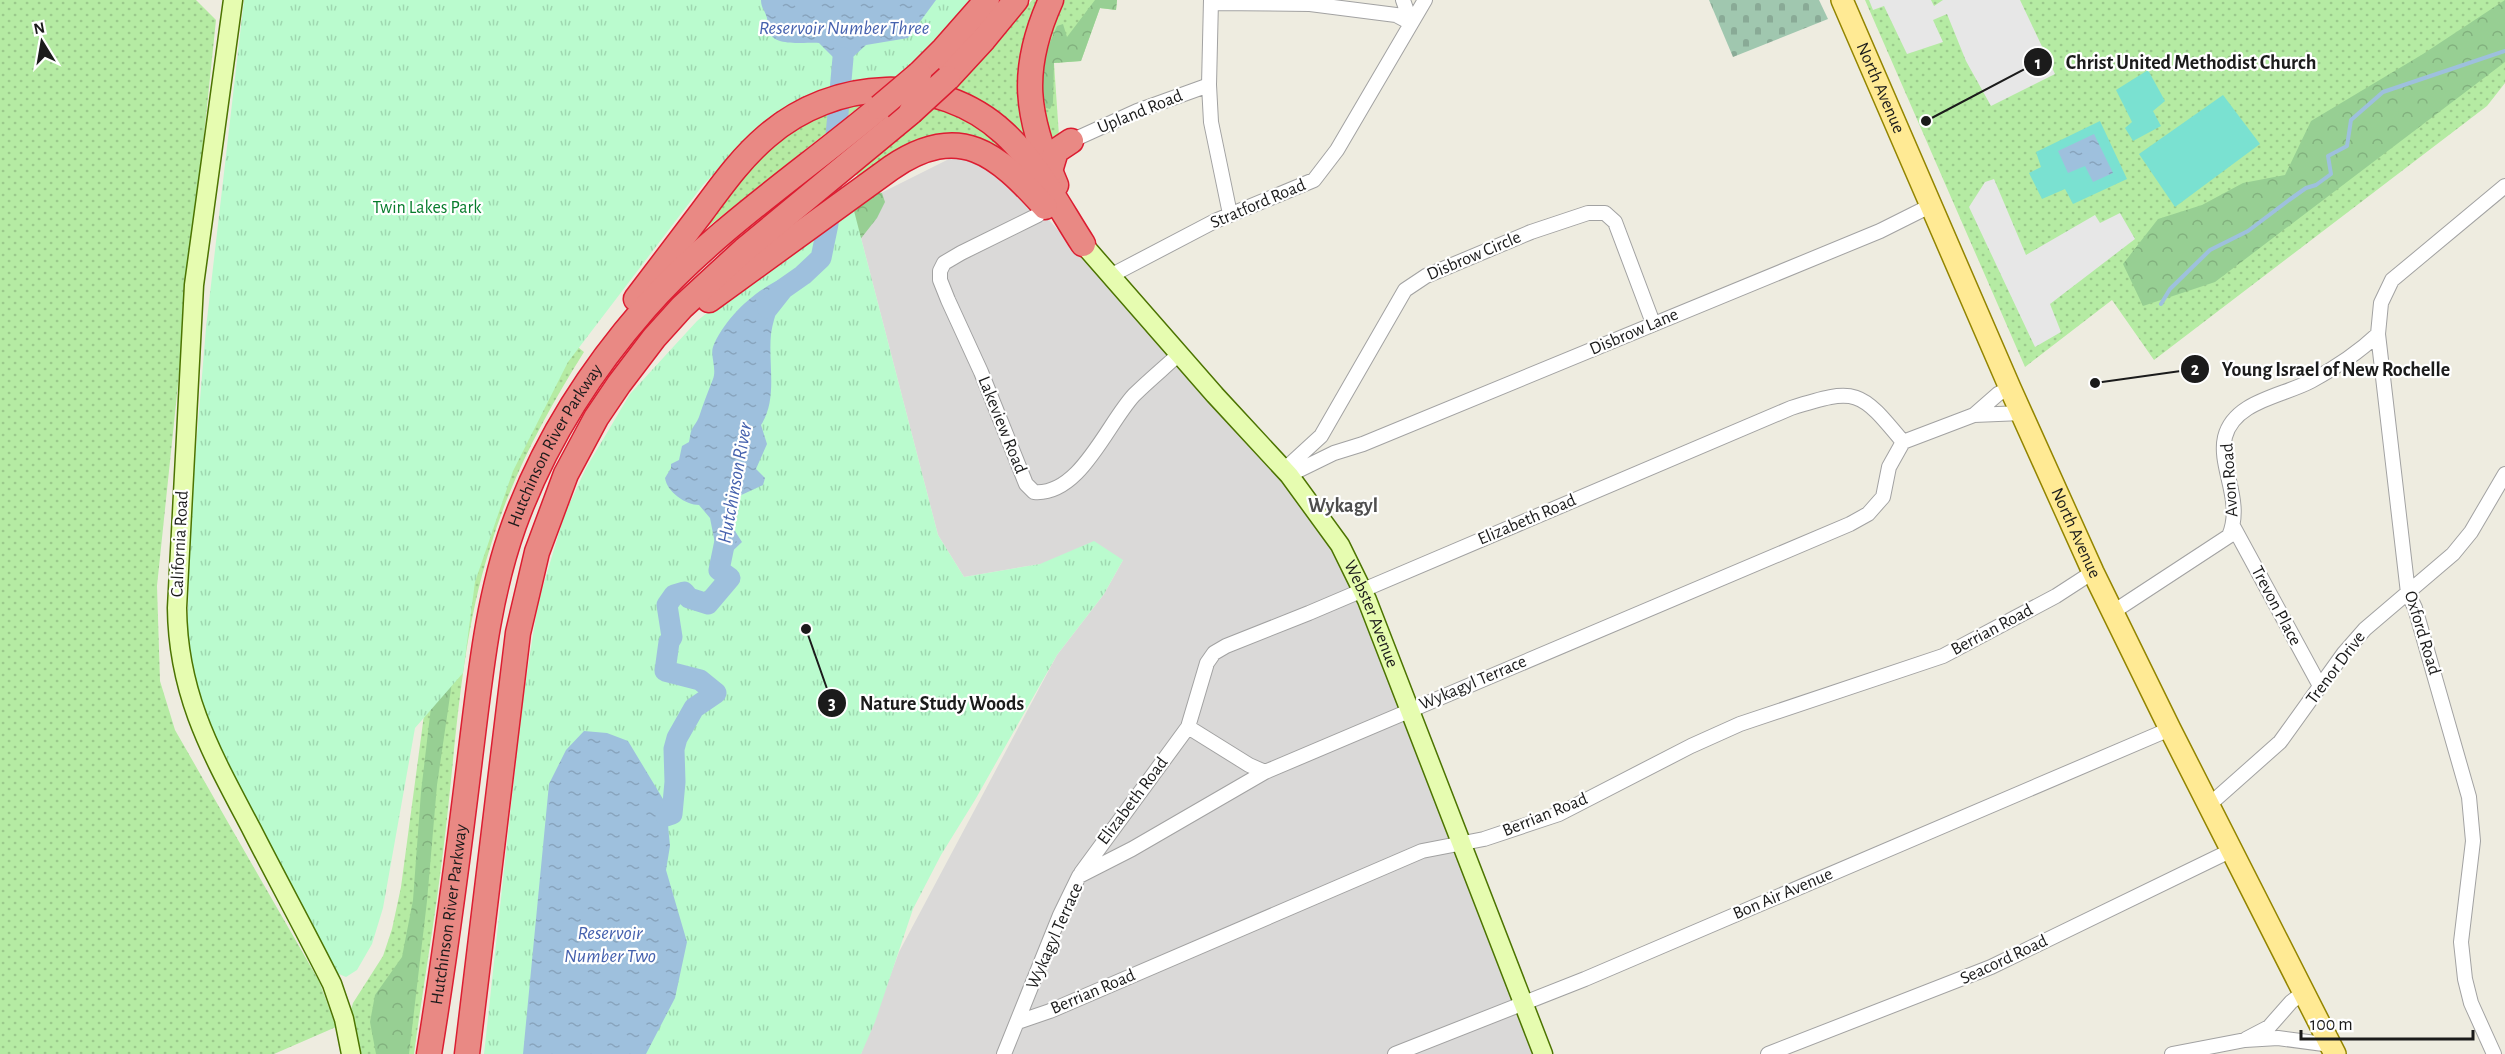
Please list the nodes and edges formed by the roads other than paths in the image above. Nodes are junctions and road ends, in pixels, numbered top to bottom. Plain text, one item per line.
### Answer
1 (233, 0) edge
2 (987, 0) edge
3 (1016, 0) edge
4 (1051, 0) edge
5 (1403, 0) edge
6 (1425, 0) edge
7 (1842, 0) edge
8 (1211, 2) edge
9 (1411, 23) junction
10 (1209, 85) junction
11 (1071, 141) joint
12 (1050, 171) junction
13 (2505, 186) edge
14 (1932, 205) junction
15 (1230, 214) junction
16 (1038, 215) dead end
17 (1083, 244) junction
18 (1110, 276) junction
19 (1653, 323) junction
20 (2378, 334) junction
21 (654, 338) junction
22 (1179, 354) junction
23 (587, 384) junction
24 (2010, 388) junction
25 (2022, 413) junction
26 (1974, 415) junction
27 (1321, 436) junction
28 (1904, 442) junction
29 (1334, 453) junction
30 (1286, 473) junction
31 (2505, 474) edge
32 (2233, 526) junction
33 (2093, 572) junction
34 (1362, 590) junction
35 (2408, 593) junction
36 (2113, 612) junction
37 (2320, 687) junction
38 (1408, 711) junction
39 (1188, 727) junction
40 (2170, 729) junction
41 (1265, 772) junction
42 (2209, 805) junction
43 (1459, 843) junction
44 (2232, 850) junction
45 (1079, 876) junction
46 (2304, 992) junction
47 (1523, 1003) junction
48 (1018, 1022) junction
49 (2245, 1040) junction
50 (2333, 1049) edge
51 (351, 1054) edge
52 (429, 1054) edge
53 (467, 1054) edge
54 (1004, 1054) edge
55 (1395, 1054) edge
56 (1543, 1054) edge
57 (1768, 1054) edge
58 (2172, 1054) edge
59 (2494, 1054) edge

1 - 51 main road, California Road
2 - 23 highway, Hutchinson River Parkway, bridge
3 - 21 highway, Hutchinson River Parkway, bridge
4 - 12 highway
5 - 9 street
6 - 9 street, Stratford Road
7 - 14 main road, North Avenue
8 - 9 street
8 - 10 street
9 - 15 street, Stratford Road
10 - 11 street, Upland Road
10 - 15 street
11 - 12 highway
12 - 17 highway
13 - 20 street, Oxford Road
14 - 19 street, Disbrow Lane
14 - 24 main road, North Avenue
15 - 18 street, Stratford Road
16 - 22 street, Lakeview Road
17 - 18 main road, Webster Avenue
17 - 21 highway
17 - 23 highway
18 - 22 main road, Webster Avenue
19 - 27 street, Disbrow Circle
19 - 29 street, Disbrow Lane
20 - 32 street, Avon Road
20 - 35 street, Oxford Road
21 - 53 highway, Hutchinson River Parkway
22 - 30 main road, Webster Avenue
23 - 52 highway, Hutchinson River Parkway
24 - 25 main road, North Avenue
24 - 26 street
25 - 26 street
25 - 33 main road, North Avenue
26 - 28 street
27 - 29 street
27 - 30 street, Disbrow Circle
28 - 34 street, Elizabeth Road
28 - 38 street, Wykagyl Terrace
29 - 30 street, Disbrow Lane
30 - 34 main road, Webster Avenue
31 - 35 street, Trenor Drive
32 - 36 street, Avon Road
32 - 37 street, Trevon Place
33 - 36 main road, North Avenue
33 - 43 street, Berrian Road
34 - 38 main road, Webster Avenue
34 - 39 street, Elizabeth Road
35 - 37 street, Trenor Drive
35 - 59 street, Oxford Road
36 - 40 main road, North Avenue
37 - 42 street, Trenor Drive
38 - 41 street, Wykagyl Terrace
38 - 43 main road, Webster Avenue
39 - 41 street
39 - 45 street, Elizabeth Road
40 - 42 main road, North Avenue
40 - 47 street, Bon Air Avenue
41 - 45 street, Wykagyl Terrace
42 - 44 main road, North Avenue
43 - 47 main road, Webster Avenue
43 - 48 street, Berrian Road
44 - 46 main road, North Avenue
44 - 57 street, Seacord Road
45 - 48 street, Wykagyl Terrace
46 - 49 street
46 - 50 main road, North Avenue
47 - 55 street, Bon Air Avenue
47 - 56 main road, Webster Avenue
48 - 54 street, Wykagyl Terrace
49 - 50 street
49 - 58 street

